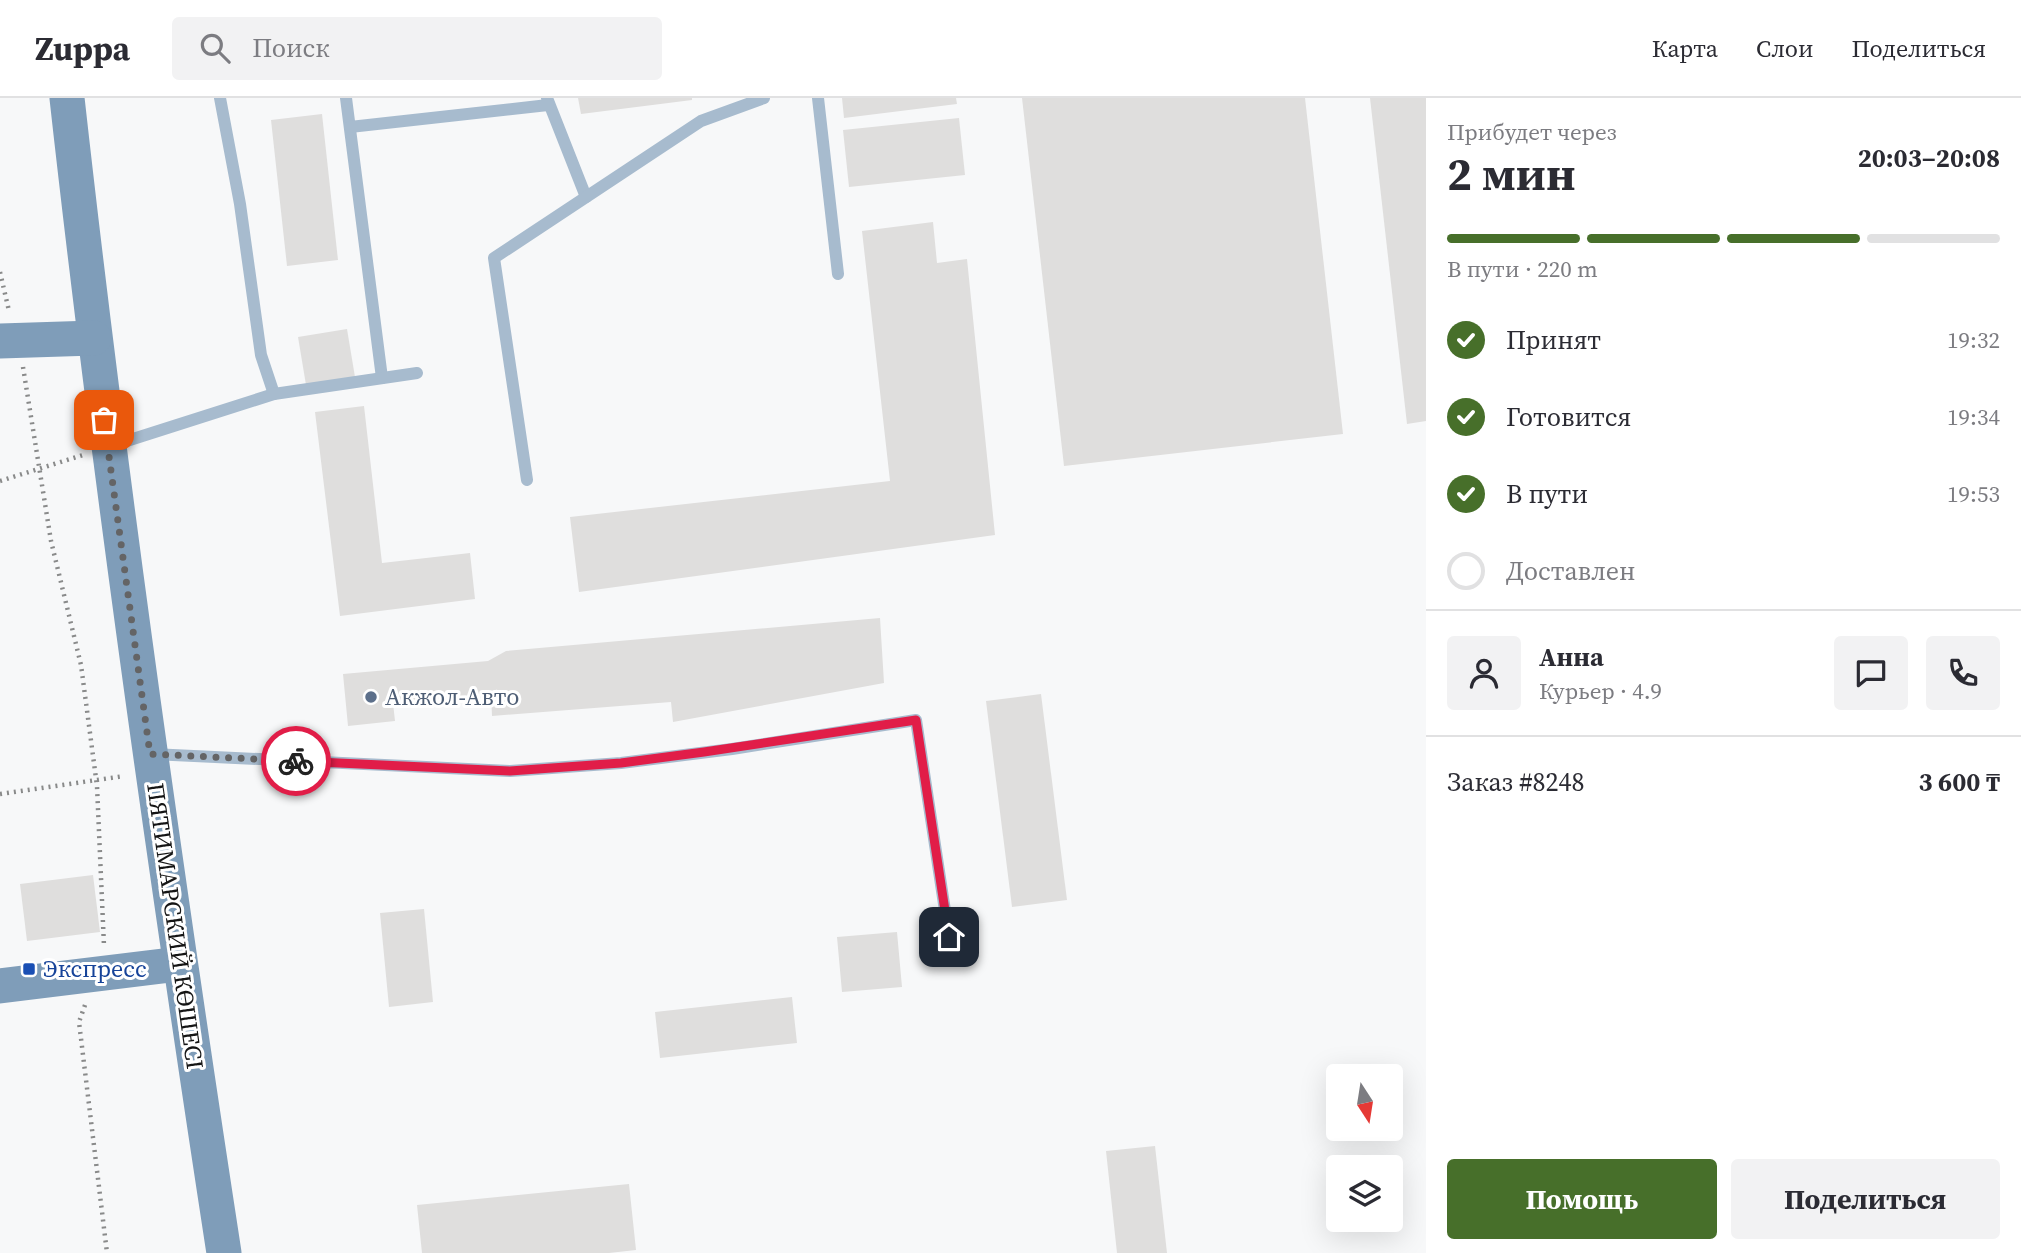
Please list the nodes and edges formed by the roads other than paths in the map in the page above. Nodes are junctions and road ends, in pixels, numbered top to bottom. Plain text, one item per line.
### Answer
1 (67, 98) edge
2 (220, 98) edge
3 (346, 98) edge
4 (764, 98) edge
5 (818, 98) edge
6 (547, 101) edge
7 (350, 127) junction
8 (586, 197) junction
9 (838, 274) dead end
10 (94, 338) junction
11 (9, 341) edge
12 (417, 373) dead end
13 (382, 378) junction
14 (274, 394) junction
15 (108, 447) junction
16 (527, 480) dead end
17 (151, 763) junction
18 (949, 937) dead end
19 (180, 964) junction
20 (0, 986) edge
21 (224, 1253) edge

1 - 10 main road, ПЯТИМАРСКИЙ КӨШЕСІ
2 - 14 lane
3 - 7 lane
4 - 8 lane
5 - 9 lane
6 - 7 lane
6 - 8 lane
7 - 13 lane
8 - 16 lane
10 - 11 main road
10 - 15 main road, ПЯТИМАРСКИЙ КӨШЕСІ
12 - 13 lane
13 - 14 lane
14 - 15 lane
15 - 17 main road, ПЯТИМАРСКИЙ КӨШЕСІ
17 - 18 lane
17 - 19 main road, ПЯТИМАРСКИЙ КӨШЕСІ
19 - 20 main road
19 - 21 main road, ПЯТИМАРСКИЙ КӨШЕСІ

